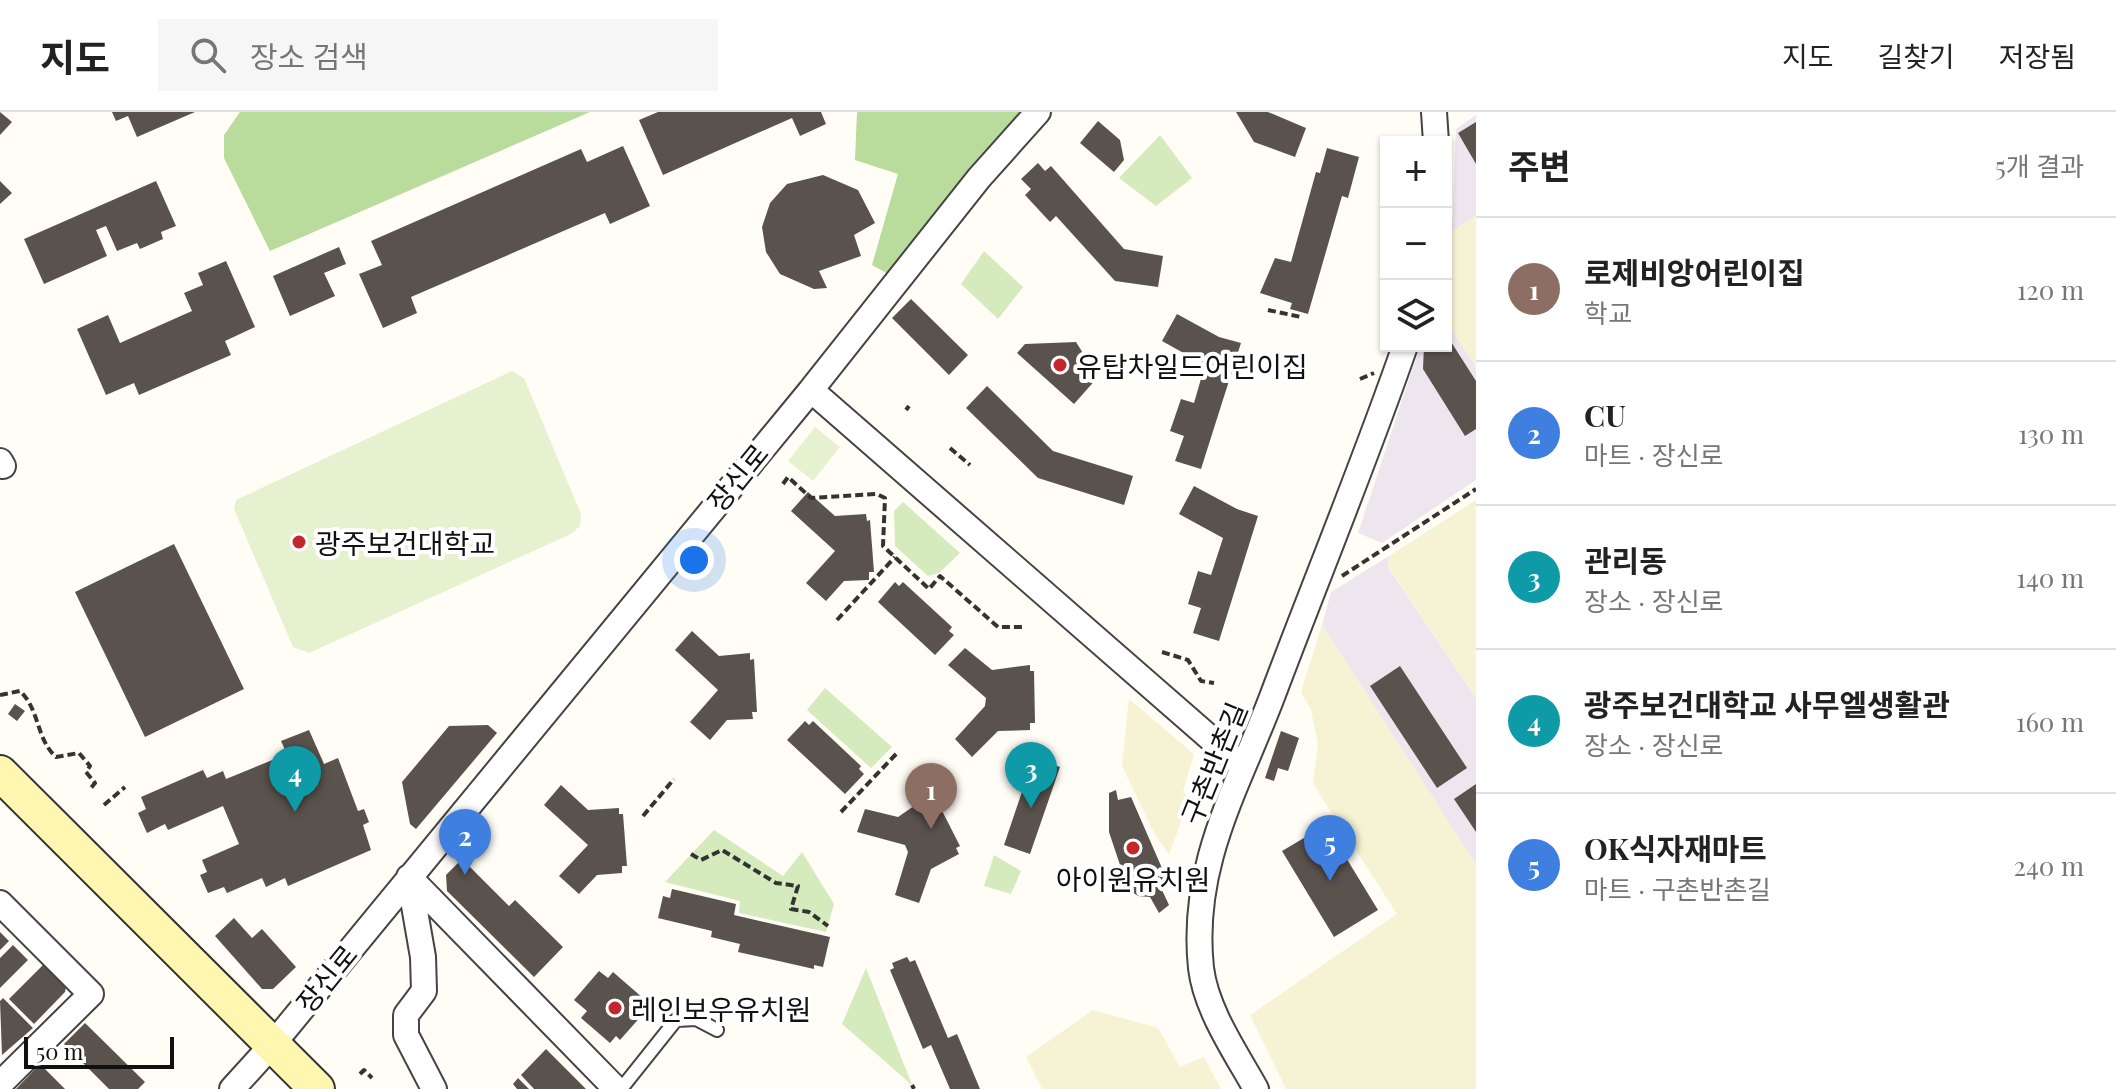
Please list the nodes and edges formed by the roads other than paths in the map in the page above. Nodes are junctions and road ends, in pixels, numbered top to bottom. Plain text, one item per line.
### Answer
1 (1038, 112) edge
2 (1434, 112) edge
3 (1436, 136) edge
4 (1403, 352) edge
5 (811, 390) junction
6 (1241, 765) junction
7 (0, 773) edge
8 (409, 877) junction
9 (0, 903) edge
10 (717, 1030) dead end
11 (273, 1044) junction
12 (0, 1084) edge
13 (232, 1089) edge
14 (317, 1089) edge
15 (434, 1089) edge
16 (619, 1089) edge
17 (1256, 1089) edge

1 - 5 street, 장신로
2 - 3 street
4 - 6 street, 구촌반촌길
5 - 6 street
5 - 8 street, 장신로
6 - 17 street, 구촌반촌길
7 - 11 main road
8 - 11 street, 장신로
8 - 15 street
8 - 16 street
9 - 12 street
10 - 16 lane
11 - 13 street, 장신로
11 - 14 main road

